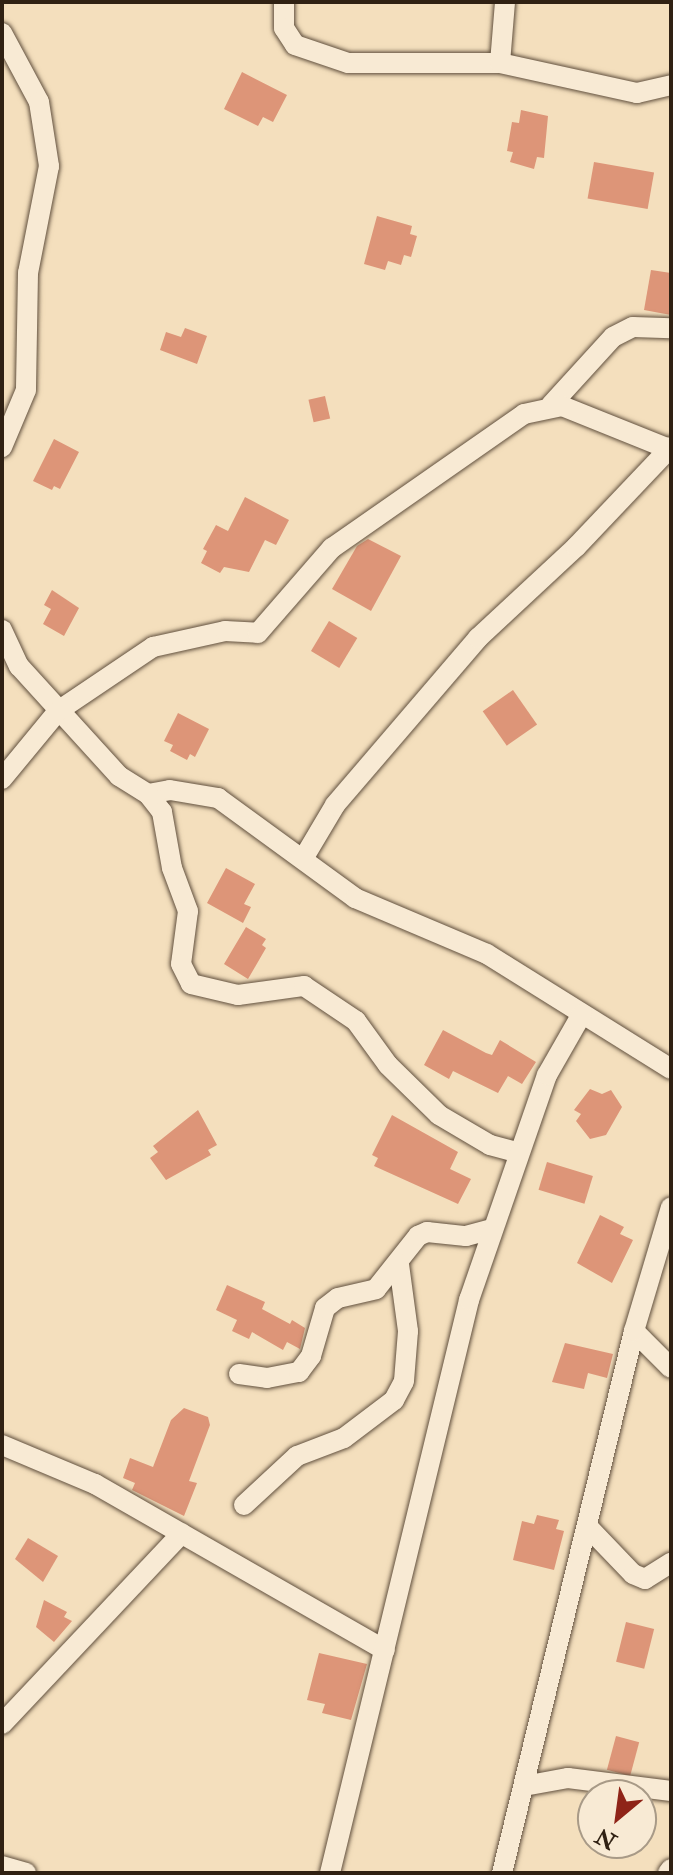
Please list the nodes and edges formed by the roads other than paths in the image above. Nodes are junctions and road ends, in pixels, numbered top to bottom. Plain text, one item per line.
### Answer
1 (284, 2) edge
2 (505, 2) edge
3 (2, 33) edge
4 (500, 63) junction
5 (671, 85) edge
6 (671, 328) edge
7 (551, 405) junction
8 (2, 447) edge
9 (670, 448) edge
10 (2, 630) edge
11 (58, 711) junction
12 (2, 779) edge
13 (148, 794) junction
14 (303, 859) junction
15 (582, 1014) junction
16 (671, 1069) edge
17 (519, 1153) junction
18 (671, 1207) edge
19 (493, 1229) junction
20 (667, 1234) edge
21 (399, 1264) junction
22 (634, 1331) junction
23 (671, 1368) edge
24 (239, 1374) dead end
25 (2, 1445) edge
26 (244, 1505) dead end
27 (587, 1526) junction
28 (182, 1533) junction
29 (671, 1563) edge
30 (385, 1650) junction
31 (2, 1724) edge
32 (524, 1786) junction
33 (671, 1791) edge
34 (2, 1866) edge
35 (26, 1873) edge
36 (330, 1873) edge
37 (502, 1873) edge

1 - 4 street
2 - 4 street
3 - 8 street
4 - 5 street
6 - 7 street
7 - 9 street
7 - 11 street
9 - 14 street
10 - 11 street
11 - 12 street
11 - 13 street
13 - 14 street
13 - 17 street
14 - 15 street
15 - 16 street
15 - 17 street
17 - 19 street
18 - 20 street
19 - 21 street
19 - 30 street
20 - 22 street
21 - 24 street
21 - 26 street
22 - 23 street
22 - 27 street
25 - 28 street
27 - 29 street
27 - 32 street
28 - 30 street
28 - 31 street
30 - 36 street
32 - 33 street
32 - 37 street
34 - 35 street

